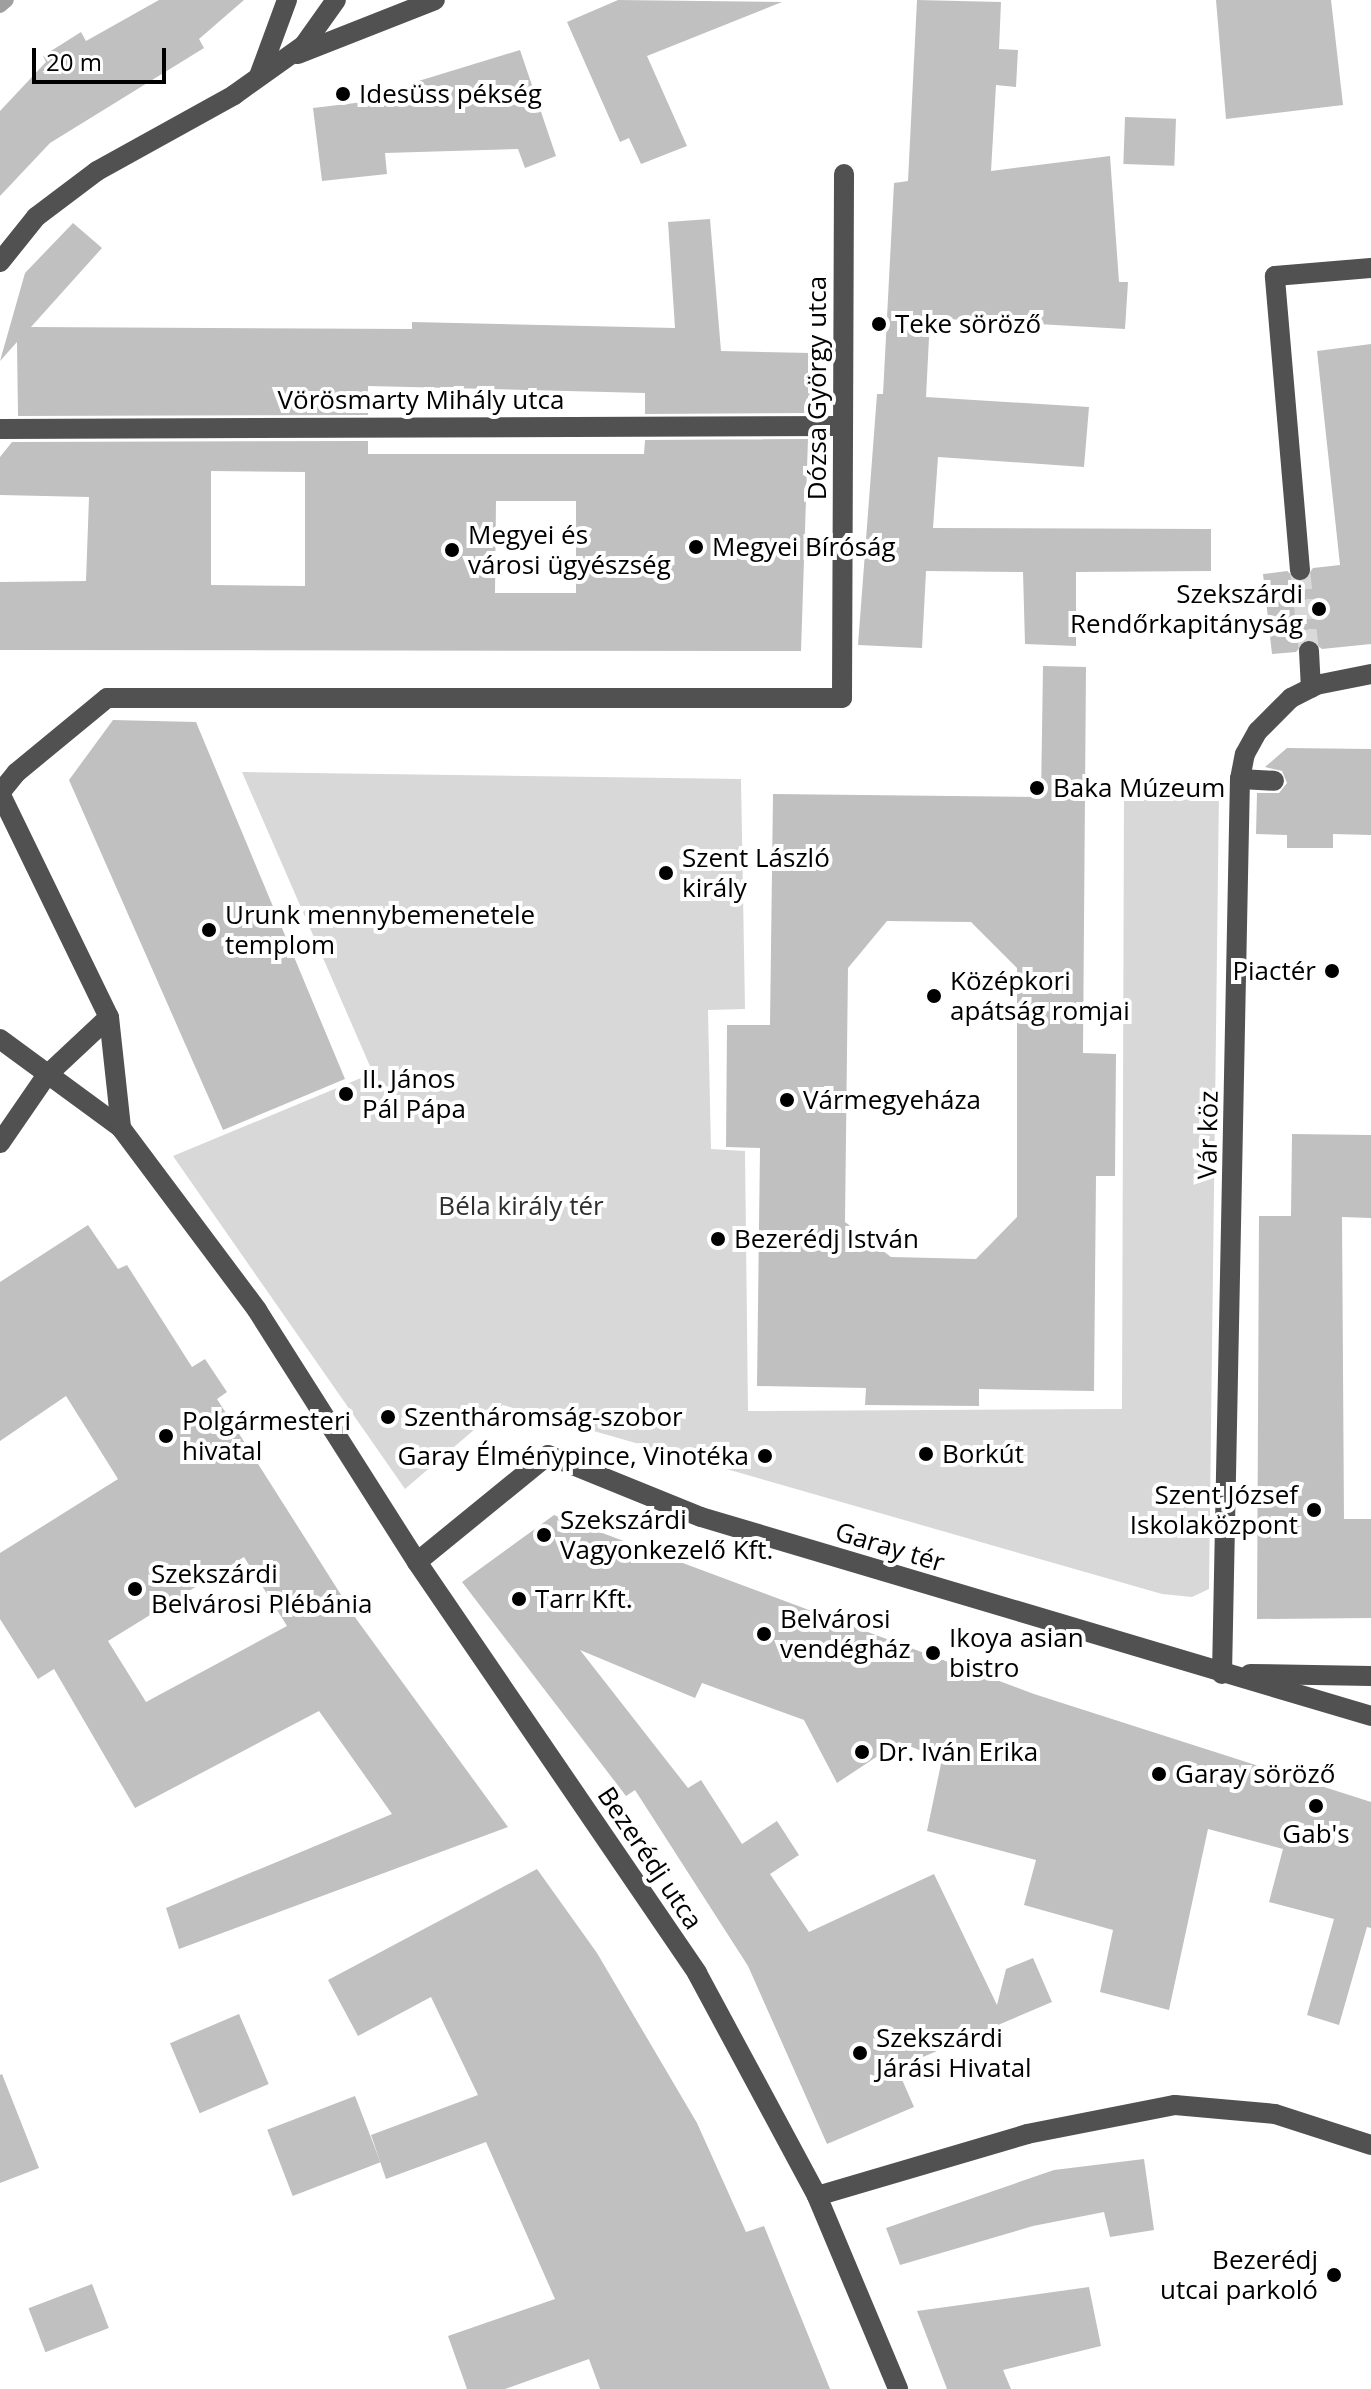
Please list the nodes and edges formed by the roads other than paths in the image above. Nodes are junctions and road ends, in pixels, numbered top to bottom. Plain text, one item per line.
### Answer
1 (287, 0) edge
2 (336, 0) edge
3 (435, 0) edge
4 (283, 60) junction
5 (259, 76) junction
6 (844, 174) dead end
7 (0, 262) edge
8 (1371, 268) edge
9 (842, 426) junction
10 (0, 429) edge
11 (1300, 570) tunnel mouth
12 (1309, 651) tunnel mouth
13 (1371, 674) edge
14 (1311, 688) junction
15 (1240, 779) junction
16 (1274, 781) dead end
17 (0, 793) edge
18 (109, 1017) junction
19 (0, 1039) edge
20 (46, 1076) junction
21 (121, 1128) junction
22 (0, 1143) edge
23 (417, 1562) junction
24 (1222, 1674) junction
25 (1371, 1676) edge
26 (1371, 1716) edge
27 (1371, 2145) edge
28 (817, 2196) junction
29 (898, 2389) edge

1 - 5 street
2 - 4 street
3 - 4 street
4 - 5 street
5 - 7 street
6 - 9 street, Dózsa György utca
8 - 11 street
9 - 10 street, Vörösmarty Mihály utca
9 - 17 street, Dózsa György utca
12 - 14 street
13 - 14 street, Vár köz
14 - 15 street, Vár köz
15 - 16 street
15 - 24 street, Vár köz
17 - 18 street
18 - 20 street
18 - 21 street
19 - 20 street
20 - 21 street
20 - 22 street
21 - 23 street
23 - 24 street, Garay tér
23 - 28 street, Bezerédj utca
24 - 25 street, Garay tér
24 - 26 street, Garay tér
27 - 28 street
28 - 29 street, Bezerédj utca

